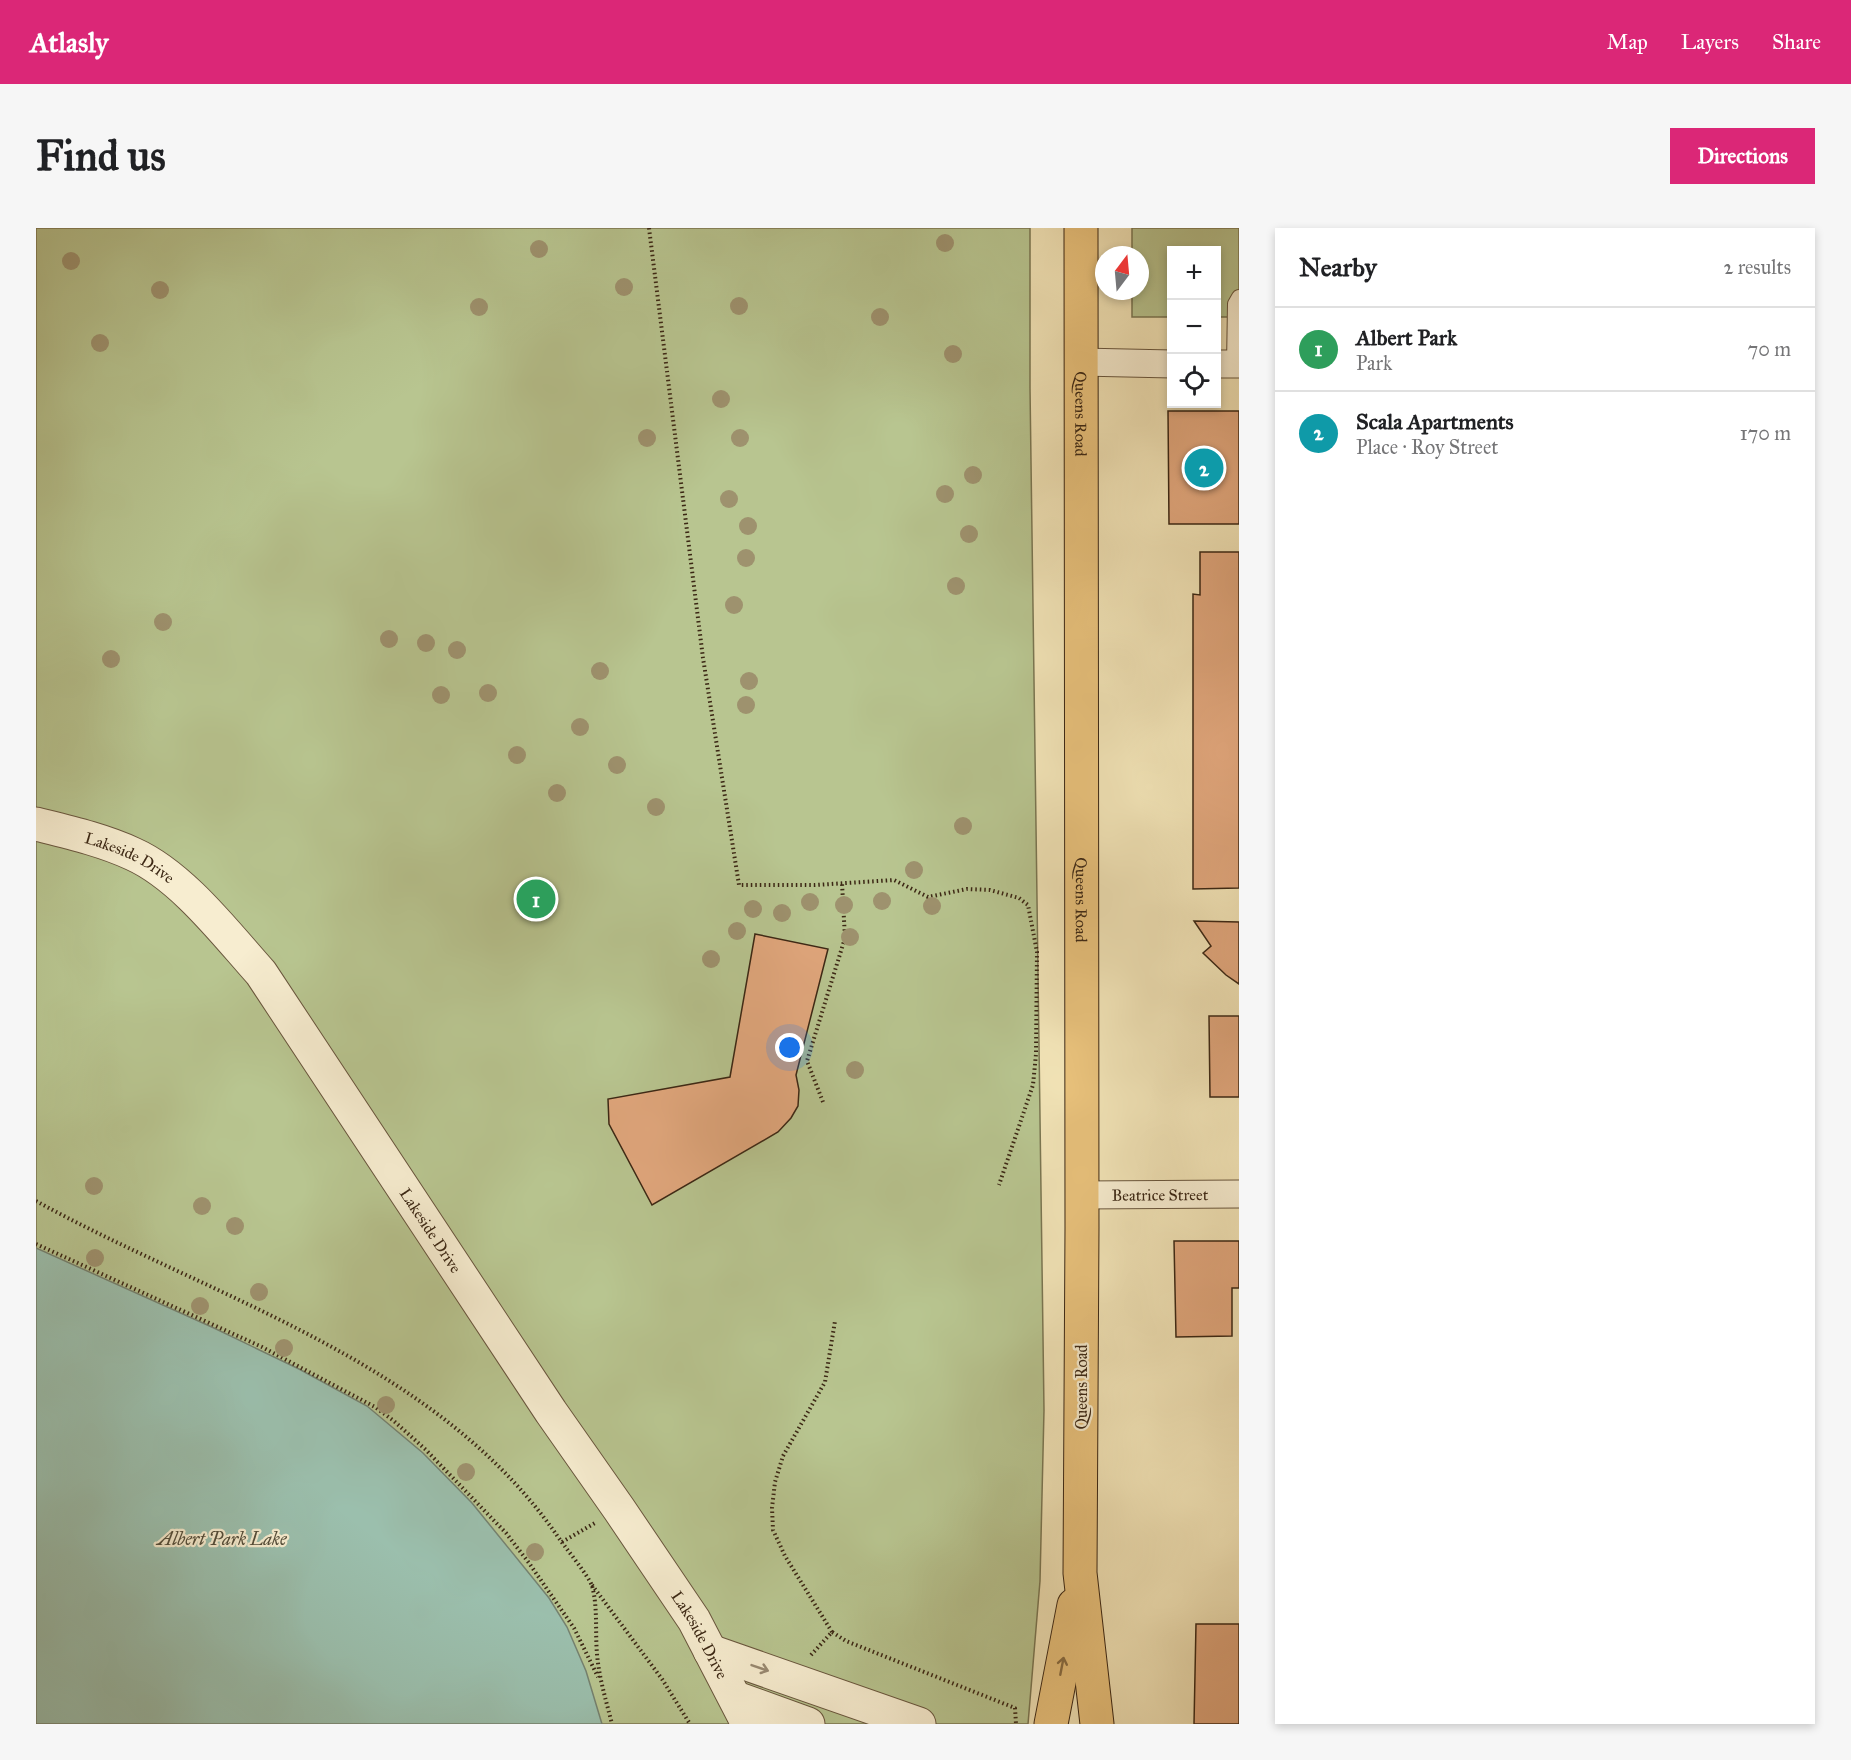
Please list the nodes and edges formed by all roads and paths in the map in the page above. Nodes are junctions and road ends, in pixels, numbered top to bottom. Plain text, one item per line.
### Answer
1 (649, 228) edge
2 (1081, 228) edge
3 (1239, 297) edge
4 (1081, 363) junction
5 (1167, 364) edge
6 (1230, 364) edge
7 (36, 824) edge
8 (842, 883) junction
9 (823, 1102) dead end
10 (999, 1185) dead end
11 (1239, 1194) edge
12 (1082, 1196) junction
13 (36, 1201) edge
14 (36, 1244) edge
15 (835, 1321) dead end
16 (619, 1509) junction
17 (562, 1542) junction
18 (1080, 1573) junction
19 (592, 1584) junction
20 (832, 1632) junction
21 (710, 1651) junction
22 (810, 1657) dead end
23 (600, 1681) junction
24 (742, 1711) edge
25 (612, 1724) edge
26 (690, 1724) edge
27 (808, 1724) edge
28 (919, 1724) edge
29 (1016, 1724) edge
30 (1052, 1724) edge
31 (1097, 1724) edge

1 - 8 path
2 - 4 highway, Queens Road
3 - 6 lane
4 - 5 street
4 - 12 highway, Queens Road
7 - 16 street, Lakeside Drive
8 - 9 path
8 - 10 path
11 - 12 street, Beatrice Street
12 - 18 highway, Queens Road
13 - 17 path
14 - 23 path
15 - 20 path
16 - 17 path
16 - 21 street, Lakeside Drive
17 - 19 path
30 -> 18 highway, Queens Road
18 - 31 highway, Queens Road
19 - 23 path
19 - 26 path
20 - 22 path
20 - 29 path
21 - 24 street, Lakeside Drive
21 -> 28 street
23 - 25 path
24 - 27 street

